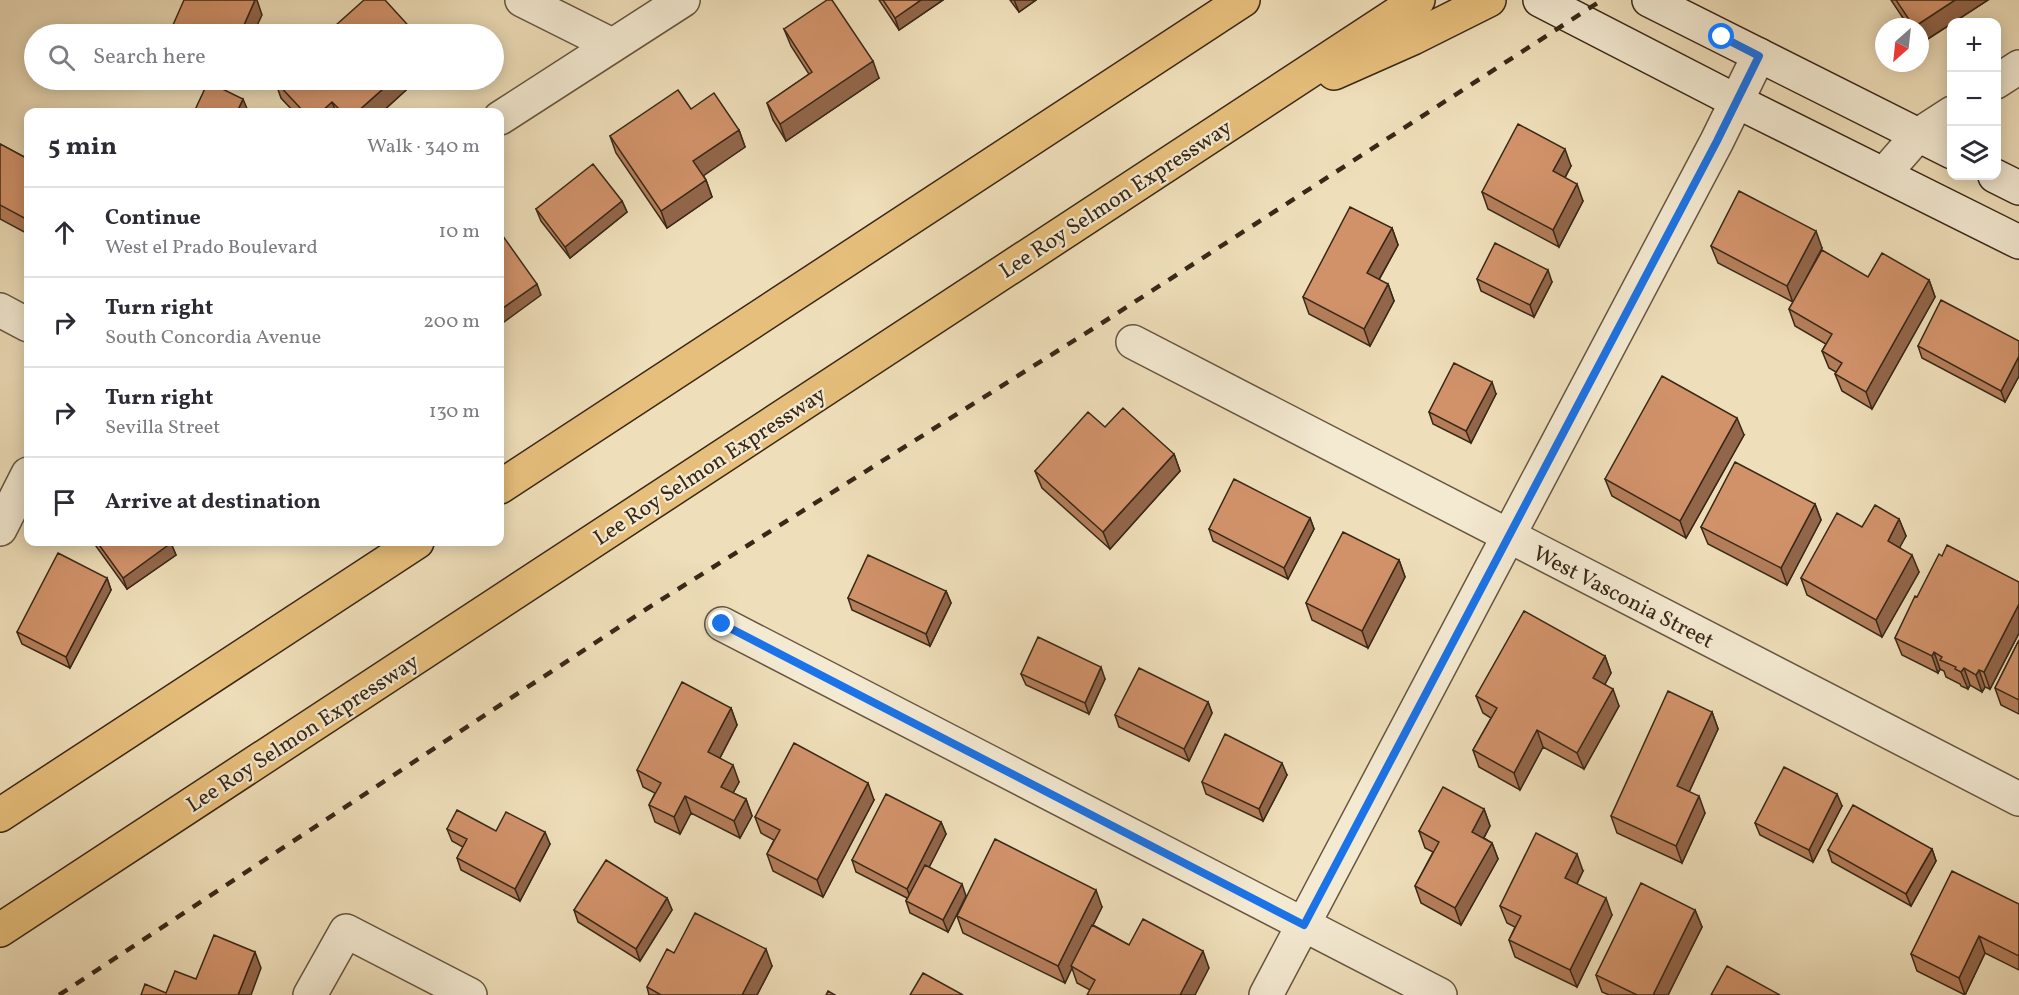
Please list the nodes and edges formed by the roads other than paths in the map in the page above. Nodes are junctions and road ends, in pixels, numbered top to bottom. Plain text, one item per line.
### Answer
1 (522, 0) edge
2 (683, 0) edge
3 (1418, 0) edge
4 (1489, 0) edge
5 (1540, 0) edge
6 (1649, 0) edge
7 (1235, 6) edge
8 (612, 45) junction
9 (1759, 56) junction
10 (1334, 65) junction
11 (2019, 67) edge
12 (2001, 79) edge
13 (1736, 101) junction
14 (504, 115) edge
15 (1947, 116) edge
16 (1918, 135) junction
17 (1947, 150) edge
18 (1884, 174) junction
19 (2001, 179) edge
20 (2019, 188) edge
21 (2019, 243) edge
22 (0, 310) edge
23 (24, 323) edge
24 (1133, 342) dead end
25 (24, 482) edge
26 (504, 485) edge
27 (0, 529) edge
28 (1508, 536) junction
29 (411, 546) edge
30 (722, 624) dead end
31 (2019, 799) edge
32 (0, 815) edge
33 (1304, 925) junction
34 (0, 930) edge
35 (310, 995) edge
36 (470, 995) edge
37 (1266, 995) edge
38 (1440, 995) edge

1 - 8 street
2 - 8 street
3 - 10 highway
4 - 10 highway
5 - 13 street
6 - 9 street
7 - 26 highway
8 - 14 street
9 - 13 street
9 - 16 street
10 - 34 highway, Lee Roy Selmon Expressway
11 - 12 street
13 - 18 street
13 - 28 street
15 - 16 street
16 - 17 street
16 - 18 street
18 - 21 street
19 - 20 street
22 - 23 street
24 - 28 street, West Vasconia Street
25 - 27 street
28 - 31 street, West Vasconia Street
28 - 33 street
29 - 32 highway
30 - 33 street
33 - 37 street
33 - 38 street
35 - 36 street

